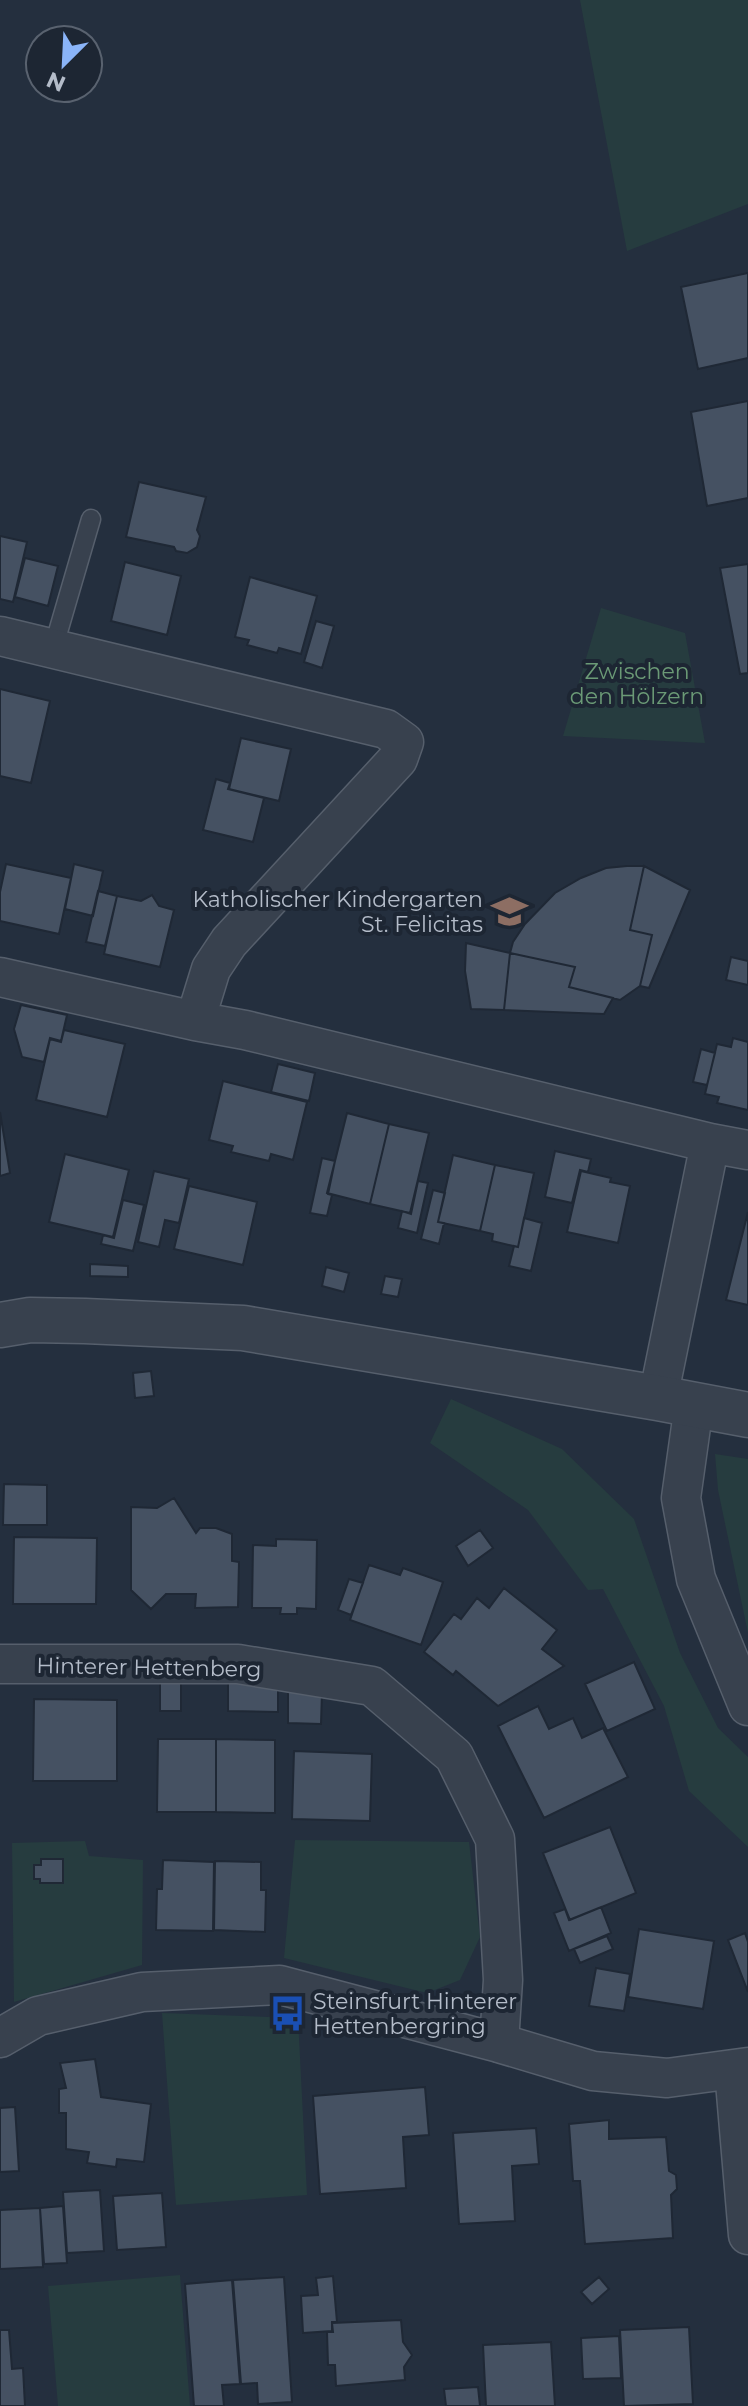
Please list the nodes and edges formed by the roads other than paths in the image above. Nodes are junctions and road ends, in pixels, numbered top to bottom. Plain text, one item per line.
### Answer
1 (91, 519) dead end
2 (0, 636) edge
3 (53, 649) junction
4 (4, 978) edge
5 (195, 1021) junction
6 (710, 1143) junction
7 (748, 1150) edge
8 (0, 1325) edge
9 (676, 1401) junction
10 (748, 1415) edge
11 (0, 1664) edge
12 (748, 1706) edge
13 (0, 2038) edge
14 (499, 2043) junction
15 (741, 2068) edge
16 (748, 2235) edge

1 - 3 lane
2 - 3 street
3 - 5 street
4 - 5 street
5 - 6 street
6 - 7 street
6 - 9 street
8 - 9 street
9 - 10 street
9 - 12 street
11 - 14 street, Hinterer Hettenberg
13 - 14 street
14 - 15 street
15 - 16 street

